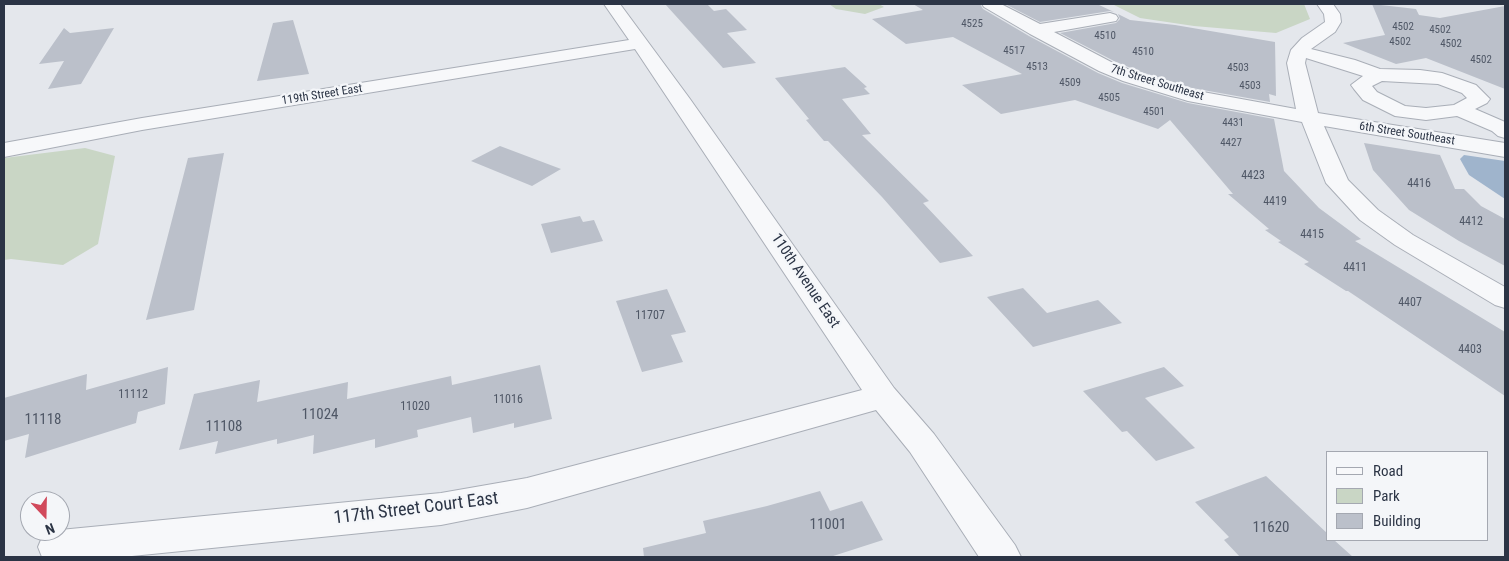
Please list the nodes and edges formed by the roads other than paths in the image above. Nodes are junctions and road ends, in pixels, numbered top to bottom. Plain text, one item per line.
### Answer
1 (612, 4) edge
2 (990, 4) edge
3 (1325, 4) edge
4 (1110, 18) dead end
5 (1036, 30) junction
6 (640, 43) junction
7 (1300, 51) junction
8 (1378, 75) junction
9 (1459, 110) junction
10 (1309, 117) junction
11 (1505, 132) edge
12 (4, 150) edge
13 (1505, 150) edge
14 (1505, 299) edge
15 (884, 396) junction
16 (57, 547) dead end
17 (1001, 557) edge

1 - 6 street, 110th Avenue East
2 - 5 street, 7th Street Southeast
3 - 7 street
4 - 5 street
5 - 10 street, 7th Street Southeast
6 - 12 street, 119th Street East
6 - 15 street, 110th Avenue East
7 - 8 street
7 - 10 street
8 - 9 street
8 - 9 street
9 - 11 street
10 - 13 street, 6th Street Southeast
10 - 14 street
15 - 16 street, 117th Street Court East
15 - 17 street, 110th Avenue East

